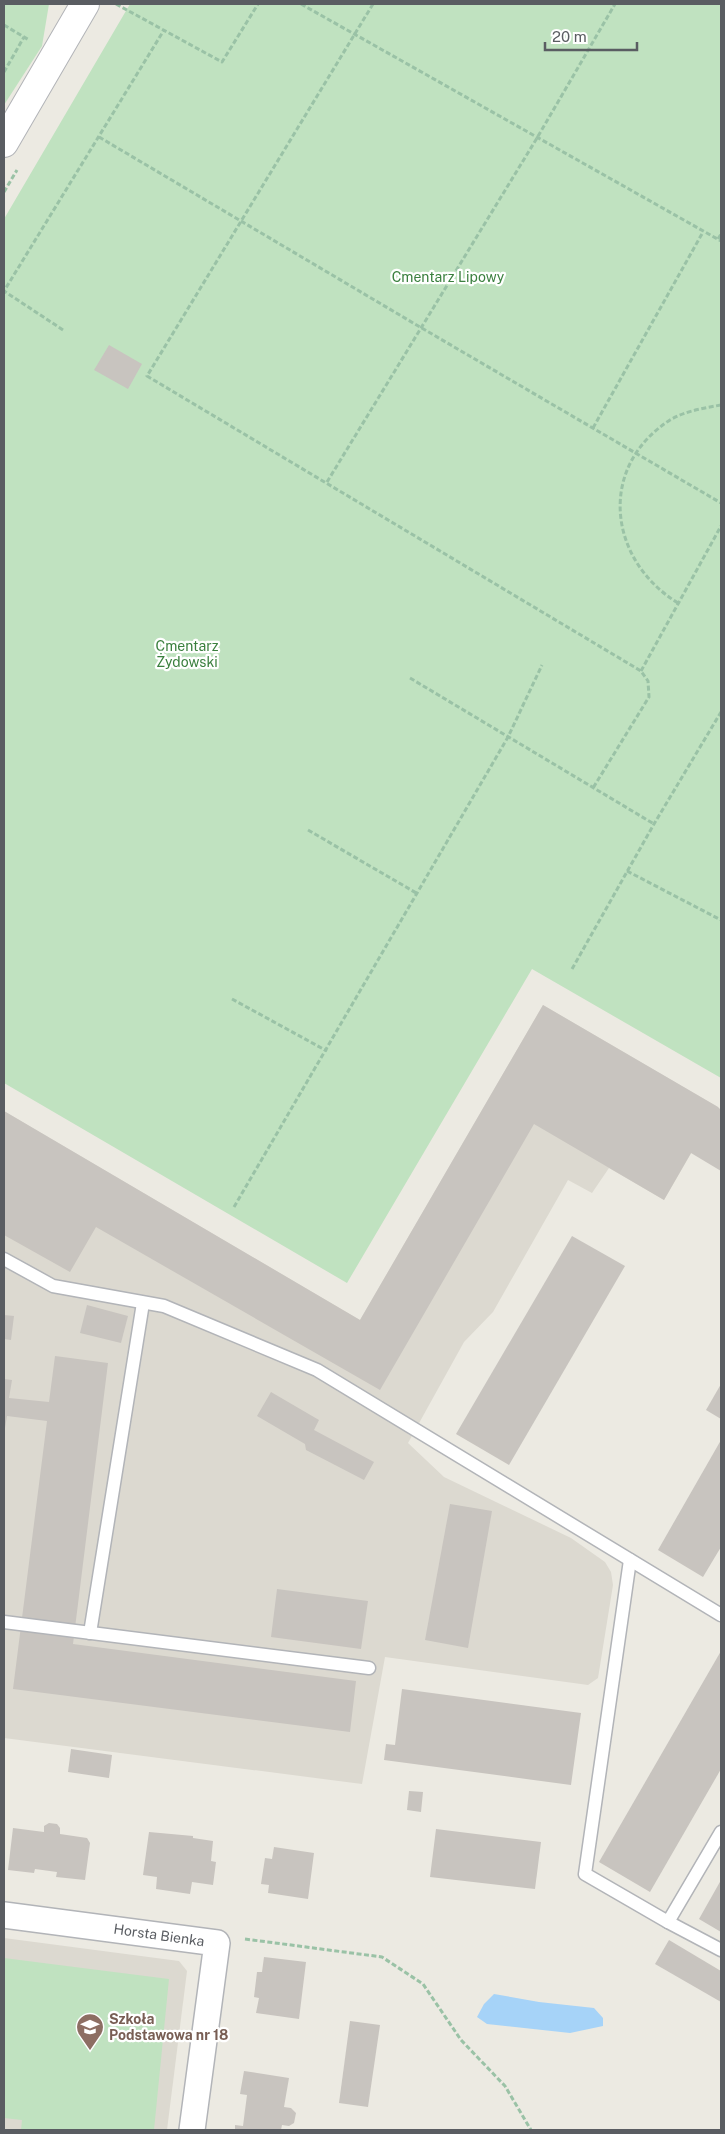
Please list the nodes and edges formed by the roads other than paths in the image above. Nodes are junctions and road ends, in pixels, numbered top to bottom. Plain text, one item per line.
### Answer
1 (85, 4) edge
2 (4, 143) edge
3 (4, 1259) edge
4 (143, 1303) junction
5 (630, 1560) junction
6 (721, 1614) edge
7 (4, 1622) edge
8 (90, 1633) junction
9 (369, 1668) dead end
10 (721, 1832) edge
11 (4, 1914) edge
12 (668, 1922) junction
13 (721, 1950) edge
14 (192, 2130) edge

1 - 2 street
3 - 4 lane
4 - 5 lane
4 - 8 lane
5 - 6 lane
5 - 12 lane
7 - 8 lane
8 - 9 lane
10 - 12 lane
11 - 14 street, Horsta Bienka
12 - 13 lane

